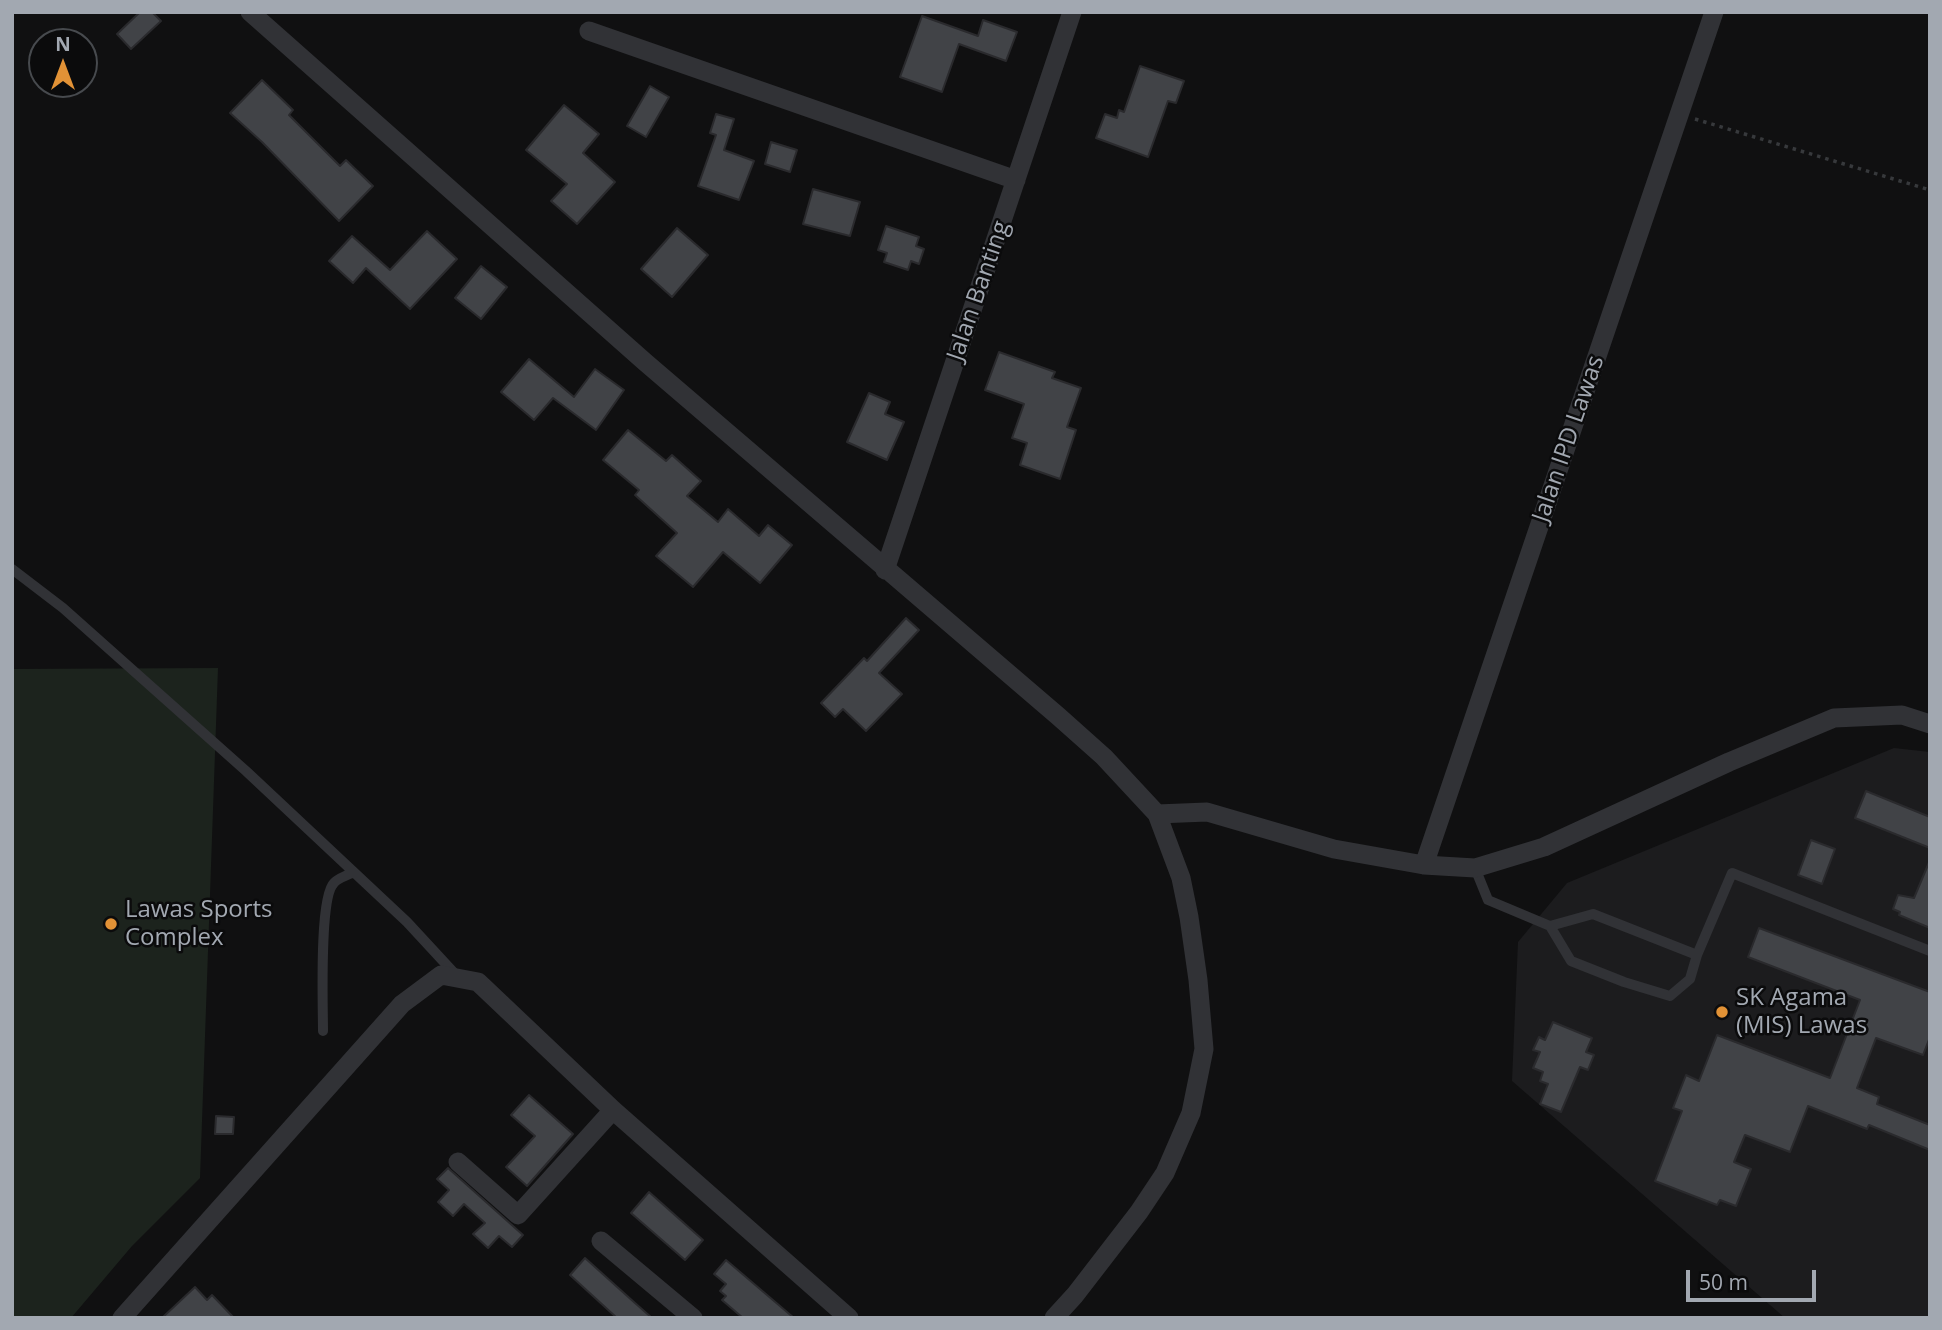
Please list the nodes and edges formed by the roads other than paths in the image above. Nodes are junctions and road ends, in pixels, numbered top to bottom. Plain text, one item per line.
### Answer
1 (250, 12) edge
2 (1072, 12) edge
3 (1714, 12) edge
4 (589, 31) dead end
5 (1016, 180) junction
6 (12, 569) edge
7 (885, 570) junction
8 (1930, 724) edge
9 (1157, 814) junction
10 (1424, 865) junction
11 (1475, 869) junction
12 (353, 873) junction
13 (1550, 926) junction
14 (1930, 951) edge
15 (1698, 955) junction
16 (459, 978) junction
17 (323, 1031) dead end
18 (612, 1110) junction
19 (458, 1162) dead end
20 (601, 1241) dead end
21 (844, 1316) edge
22 (122, 1318) edge
23 (693, 1318) edge
24 (1054, 1318) edge

1 - 7 street
2 - 5 street, Jalan Banting
3 - 10 street, Jalan IPD Lawas
4 - 5 street
5 - 7 street, Jalan Banting
6 - 12 lane
7 - 9 street
8 - 11 street
9 - 10 street
9 - 24 street
10 - 11 street
11 - 13 lane
12 - 16 lane
12 - 17 lane
13 - 15 lane
13 - 15 lane
14 - 15 lane
16 - 18 street
16 - 22 street
18 - 19 street
18 - 21 street
20 - 23 street

